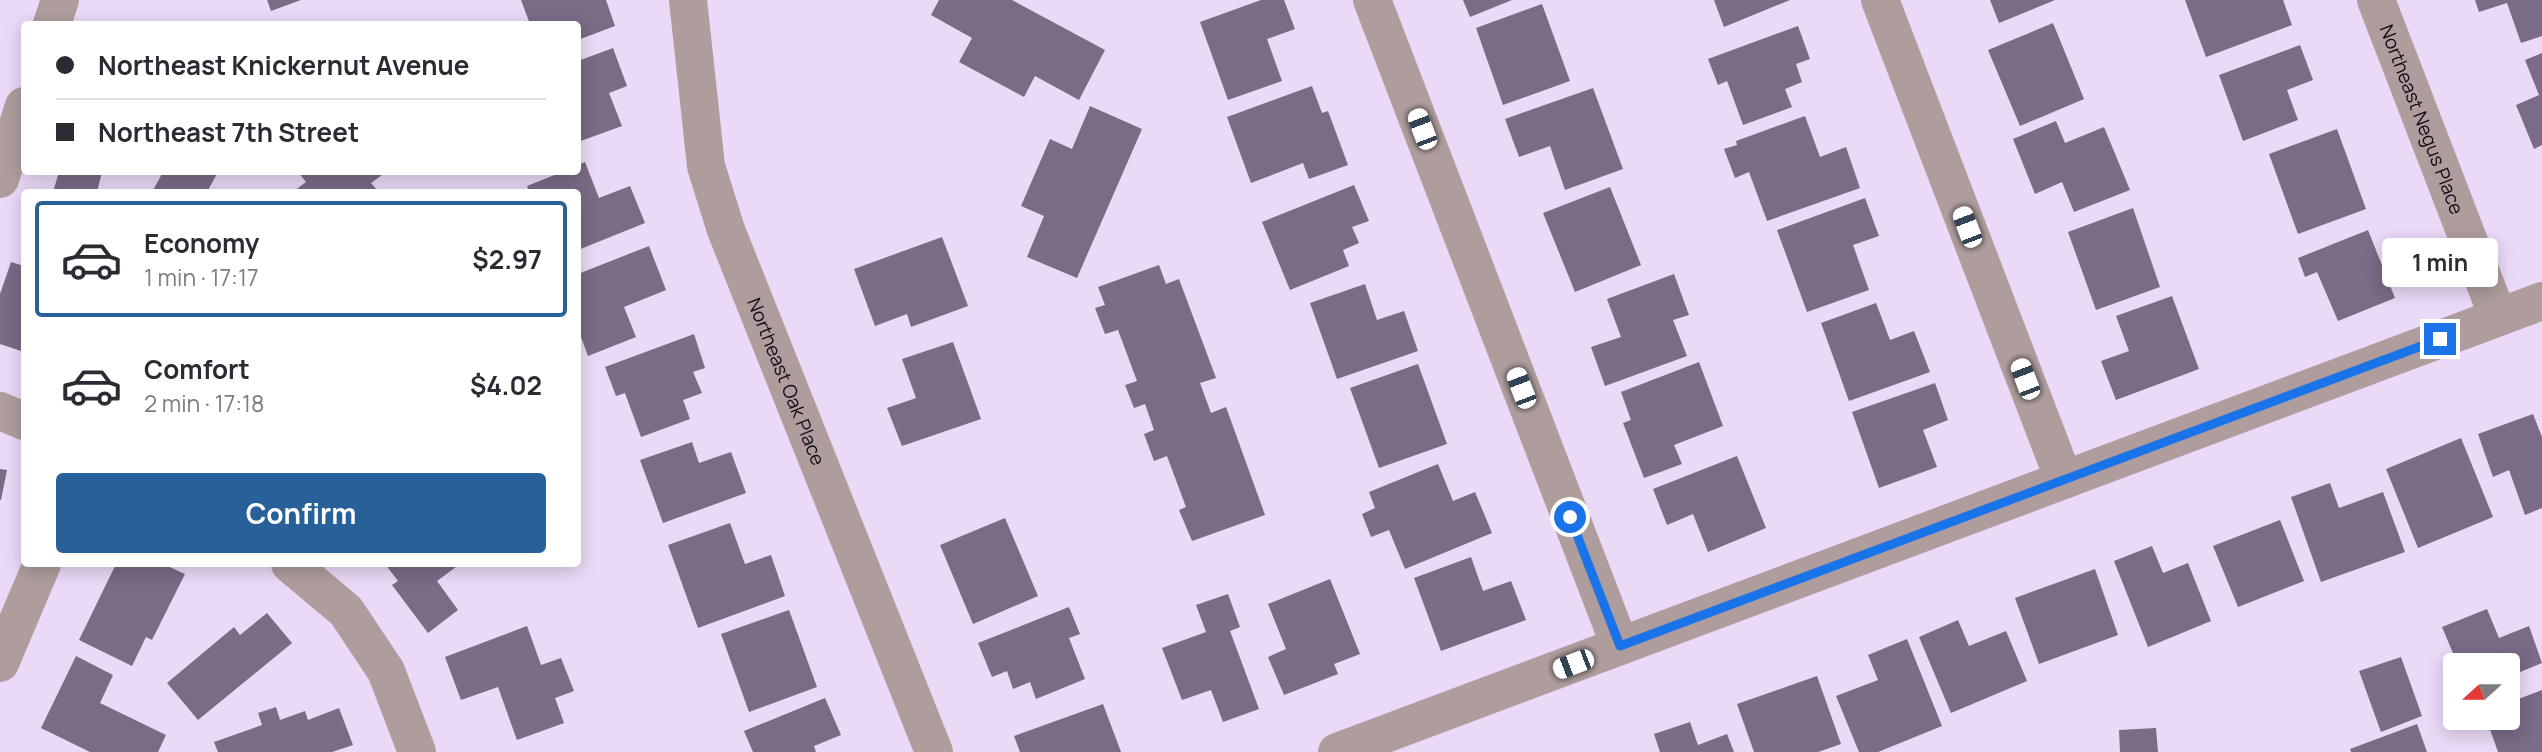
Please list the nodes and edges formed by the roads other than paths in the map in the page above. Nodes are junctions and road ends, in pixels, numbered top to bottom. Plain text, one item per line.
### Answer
1 (60, 0) edge
2 (688, 0) edge
3 (1372, 0) edge
4 (1880, 0) edge
5 (2376, 0) edge
6 (53, 21) edge
7 (21, 115) edge
8 (0, 179) edge
9 (2542, 301) edge
10 (2498, 317) junction
11 (0, 411) edge
12 (21, 420) edge
13 (2064, 480) junction
14 (41, 567) edge
15 (293, 567) edge
16 (1620, 646) junction
17 (0, 663) edge
18 (417, 752) edge
19 (934, 752) edge
20 (1337, 752) edge

1 - 6 street
2 - 19 street, Northeast Oak Place
3 - 16 street
4 - 13 street
5 - 10 street, Northeast Negus Place
7 - 8 street
9 - 10 street
10 - 13 street
11 - 12 street
13 - 16 street
14 - 17 street
15 - 18 street
16 - 20 street

